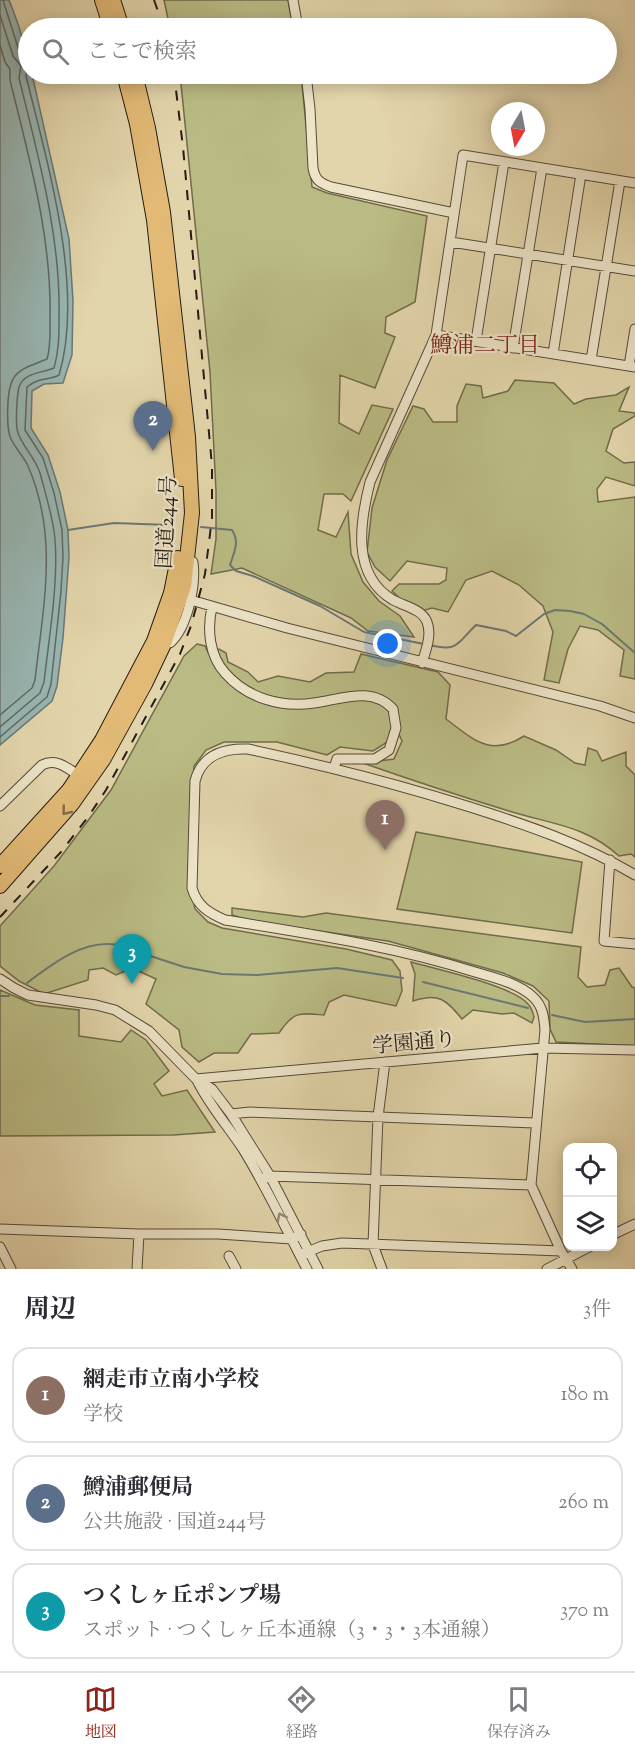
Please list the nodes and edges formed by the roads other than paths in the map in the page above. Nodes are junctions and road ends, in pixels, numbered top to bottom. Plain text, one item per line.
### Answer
1 (102, 0) edge
2 (113, 0) edge
3 (292, 0) edge
4 (108, 18) edge
5 (119, 18) edge
6 (296, 18) edge
7 (127, 84) edge
8 (137, 84) edge
9 (307, 84) edge
10 (504, 162) junction
11 (542, 168) junction
12 (581, 174) junction
13 (620, 181) junction
14 (635, 183) edge
15 (454, 213) junction
16 (451, 242) junction
17 (491, 247) junction
18 (528, 253) junction
19 (568, 260) junction
20 (607, 267) junction
21 (635, 271) edge
22 (635, 329) edge
23 (436, 335) junction
24 (476, 341) junction
25 (513, 348) junction
26 (553, 354) junction
27 (591, 360) junction
28 (632, 367) edge
29 (183, 557) junction
30 (191, 600) junction
31 (212, 607) junction
32 (159, 642) junction
33 (422, 663) junction
34 (635, 718) edge
35 (334, 768) junction
36 (83, 779) junction
37 (0, 806) edge
38 (610, 860) junction
39 (0, 866) edge
40 (635, 875) edge
41 (0, 886) edge
42 (635, 944) edge
43 (0, 979) edge
44 (543, 1048) junction
45 (635, 1050) edge
46 (385, 1062) junction
47 (196, 1079) junction
48 (231, 1114) junction
49 (378, 1117) junction
50 (535, 1123) junction
51 (265, 1178) junction
52 (375, 1179) junction
53 (531, 1185) junction
54 (635, 1224) edge
55 (0, 1229) edge
56 (617, 1233) edge
57 (139, 1234) junction
58 (296, 1237) junction
59 (373, 1245) junction
60 (0, 1247) edge
61 (576, 1251) edge
62 (304, 1253) junction
63 (564, 1255) junction
64 (229, 1256) dead end
65 (11, 1269) edge
66 (137, 1269) edge
67 (236, 1269) edge
68 (307, 1269) edge
69 (318, 1269) edge
70 (382, 1269) edge
71 (547, 1269) edge
72 (572, 1269) edge

1 - 4 highway
2 - 5 highway
3 - 6 street
7 - 29 highway, 国道244号
8 - 29 highway, 国道244号
9 - 15 street
10 - 11 street
10 - 15 street
10 - 17 street
11 - 12 street
11 - 18 street
12 - 13 street
12 - 19 street
13 - 14 street
13 - 20 street
15 - 16 street
16 - 17 street
16 - 23 street
17 - 18 street
17 - 24 street
18 - 19 street
18 - 25 street
19 - 20 street
19 - 26 street
20 - 21 street
20 - 27 street
22 - 28 street
23 - 24 street
23 - 33 street
24 - 25 street
25 - 26 street
26 - 27 street
27 - 28 street
29 - 30 street
29 - 32 highway, 国道244号
30 - 31 street
30 - 32 street
31 - 33 street
31 - 35 street
32 - 36 highway, 国道244号
33 - 34 street
35 - 38 street
35 - 44 street
36 - 37 street
36 - 39 highway, 国道244号
36 -> 41 highway, 国道244号
38 - 40 street
38 - 42 street
43 - 47 street
44 - 45 street, 学園通り
44 - 46 street, 学園通り
44 - 50 street
46 - 47 street, 学園通り
46 - 49 street
47 - 48 street
47 - 51 street
48 - 49 street
48 - 51 street
49 - 50 street
49 - 52 street
50 - 53 street
51 - 52 street
51 - 58 street
52 - 53 street
52 - 59 street
53 - 63 street
54 - 56 street
55 - 57 street
57 - 58 street
57 - 66 street
58 - 62 street
59 - 62 street
59 - 63 street
59 - 70 street
60 - 65 street
61 - 63 street
62 - 68 street
62 - 69 street
63 - 71 street
63 - 72 street
64 - 67 street

